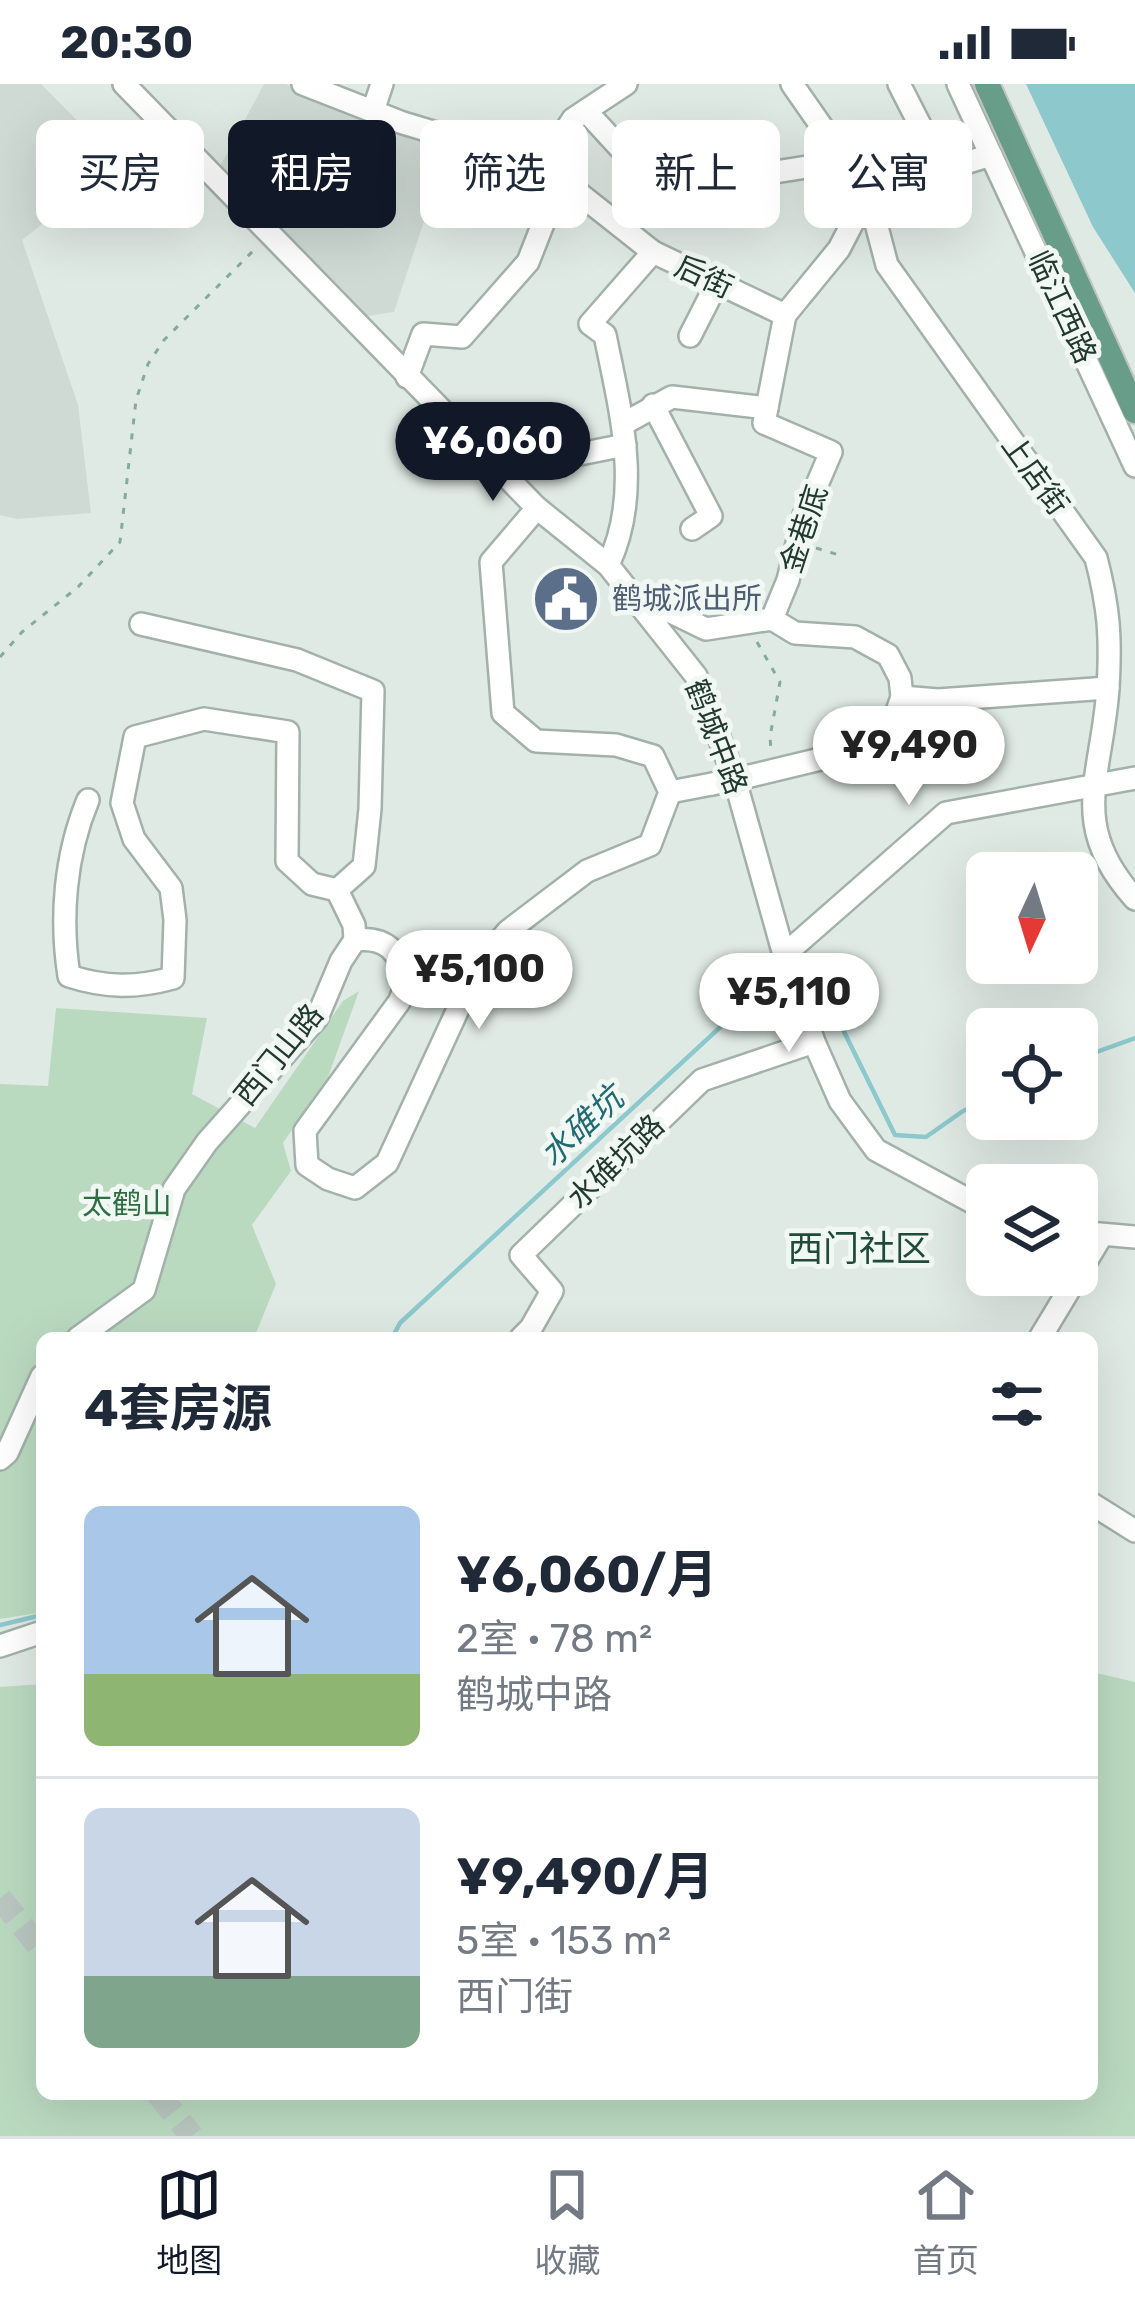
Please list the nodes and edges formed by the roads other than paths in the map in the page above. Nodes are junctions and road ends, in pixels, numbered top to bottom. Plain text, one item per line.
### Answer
1 (303, 84) edge
2 (382, 84) edge
3 (626, 84) edge
4 (792, 84) edge
5 (898, 84) edge
6 (958, 84) edge
7 (987, 84) edge
8 (136, 88) edge
9 (586, 110) junction
10 (373, 111) junction
11 (573, 120) edge
12 (817, 120) edge
13 (917, 120) edge
14 (420, 127) edge
15 (991, 154) junction
16 (972, 160) edge
17 (804, 167) edge
18 (588, 200) edge
19 (537, 228) edge
20 (850, 228) edge
21 (877, 228) edge
22 (653, 253) junction
23 (716, 283) junction
24 (785, 315) junction
25 (690, 336) dead end
26 (407, 377) junction
27 (653, 405) junction
28 (766, 409) junction
29 (1135, 411) edge
30 (624, 435) junction
31 (1135, 466) edge
32 (499, 470) junction
33 (537, 508) junction
34 (692, 529) dead end
35 (608, 565) junction
36 (652, 619) junction
37 (772, 619) junction
38 (141, 623) dead end
39 (1108, 688) junction
40 (902, 697) junction
41 (1135, 778) edge
42 (1095, 784) junction
43 (670, 792) junction
44 (88, 800) dead end
45 (337, 890) junction
46 (1135, 899) edge
47 (356, 940) junction
48 (789, 969) junction
49 (814, 1042) junction
50 (966, 1199) edge
51 (1135, 1215) edge
52 (1118, 1236) edge
53 (86, 1332) edge
54 (527, 1332) edge
55 (1045, 1332) edge
56 (36, 1389) edge
57 (0, 1459) edge
58 (1098, 1508) edge
59 (1135, 1531) edge
60 (36, 1634) edge
61 (0, 1646) edge

1 - 10 street, 后街
2 - 10 street
3 - 9 street
4 - 12 street, 上店街
5 - 13 street
6 - 15 street, 临江西路
7 - 29 main road
8 - 26 street, 鹤城中路
9 - 11 street
9 - 17 street
10 - 14 street, 后街
15 - 16 street
15 - 31 street, 临江西路
18 - 22 street, 后街
19 - 26 street
20 - 24 street
21 - 39 street, 上店街
22 - 23 street, 后街
22 - 30 street
23 - 24 street, 后街
23 - 25 street
24 - 28 street
26 - 32 street, 鹤城中路
27 - 28 street
27 - 30 street
27 - 34 street
28 - 37 street, 金巷底
30 - 32 street
30 - 35 street
32 - 33 street, 鹤城中路
33 - 35 street, 鹤城中路
33 - 43 street
35 - 36 street, 鹤城中路
36 - 37 street
36 - 48 street, 鹤城中路
37 - 40 street
38 - 45 street
39 - 40 street
39 - 42 street, 上店街
40 - 43 street, bridge
41 - 42 street
42 - 46 street, 上店街
42 - 48 street
43 - 47 street, 西门山路
44 - 45 street
45 - 47 street
47 - 53 street, 西门山路
48 - 49 street, 鹤城中路
49 - 50 street, 鹤城中路
49 - 54 street, 水碓坑路
51 - 52 street
52 - 55 street
56 - 57 street
58 - 59 street
60 - 61 street

